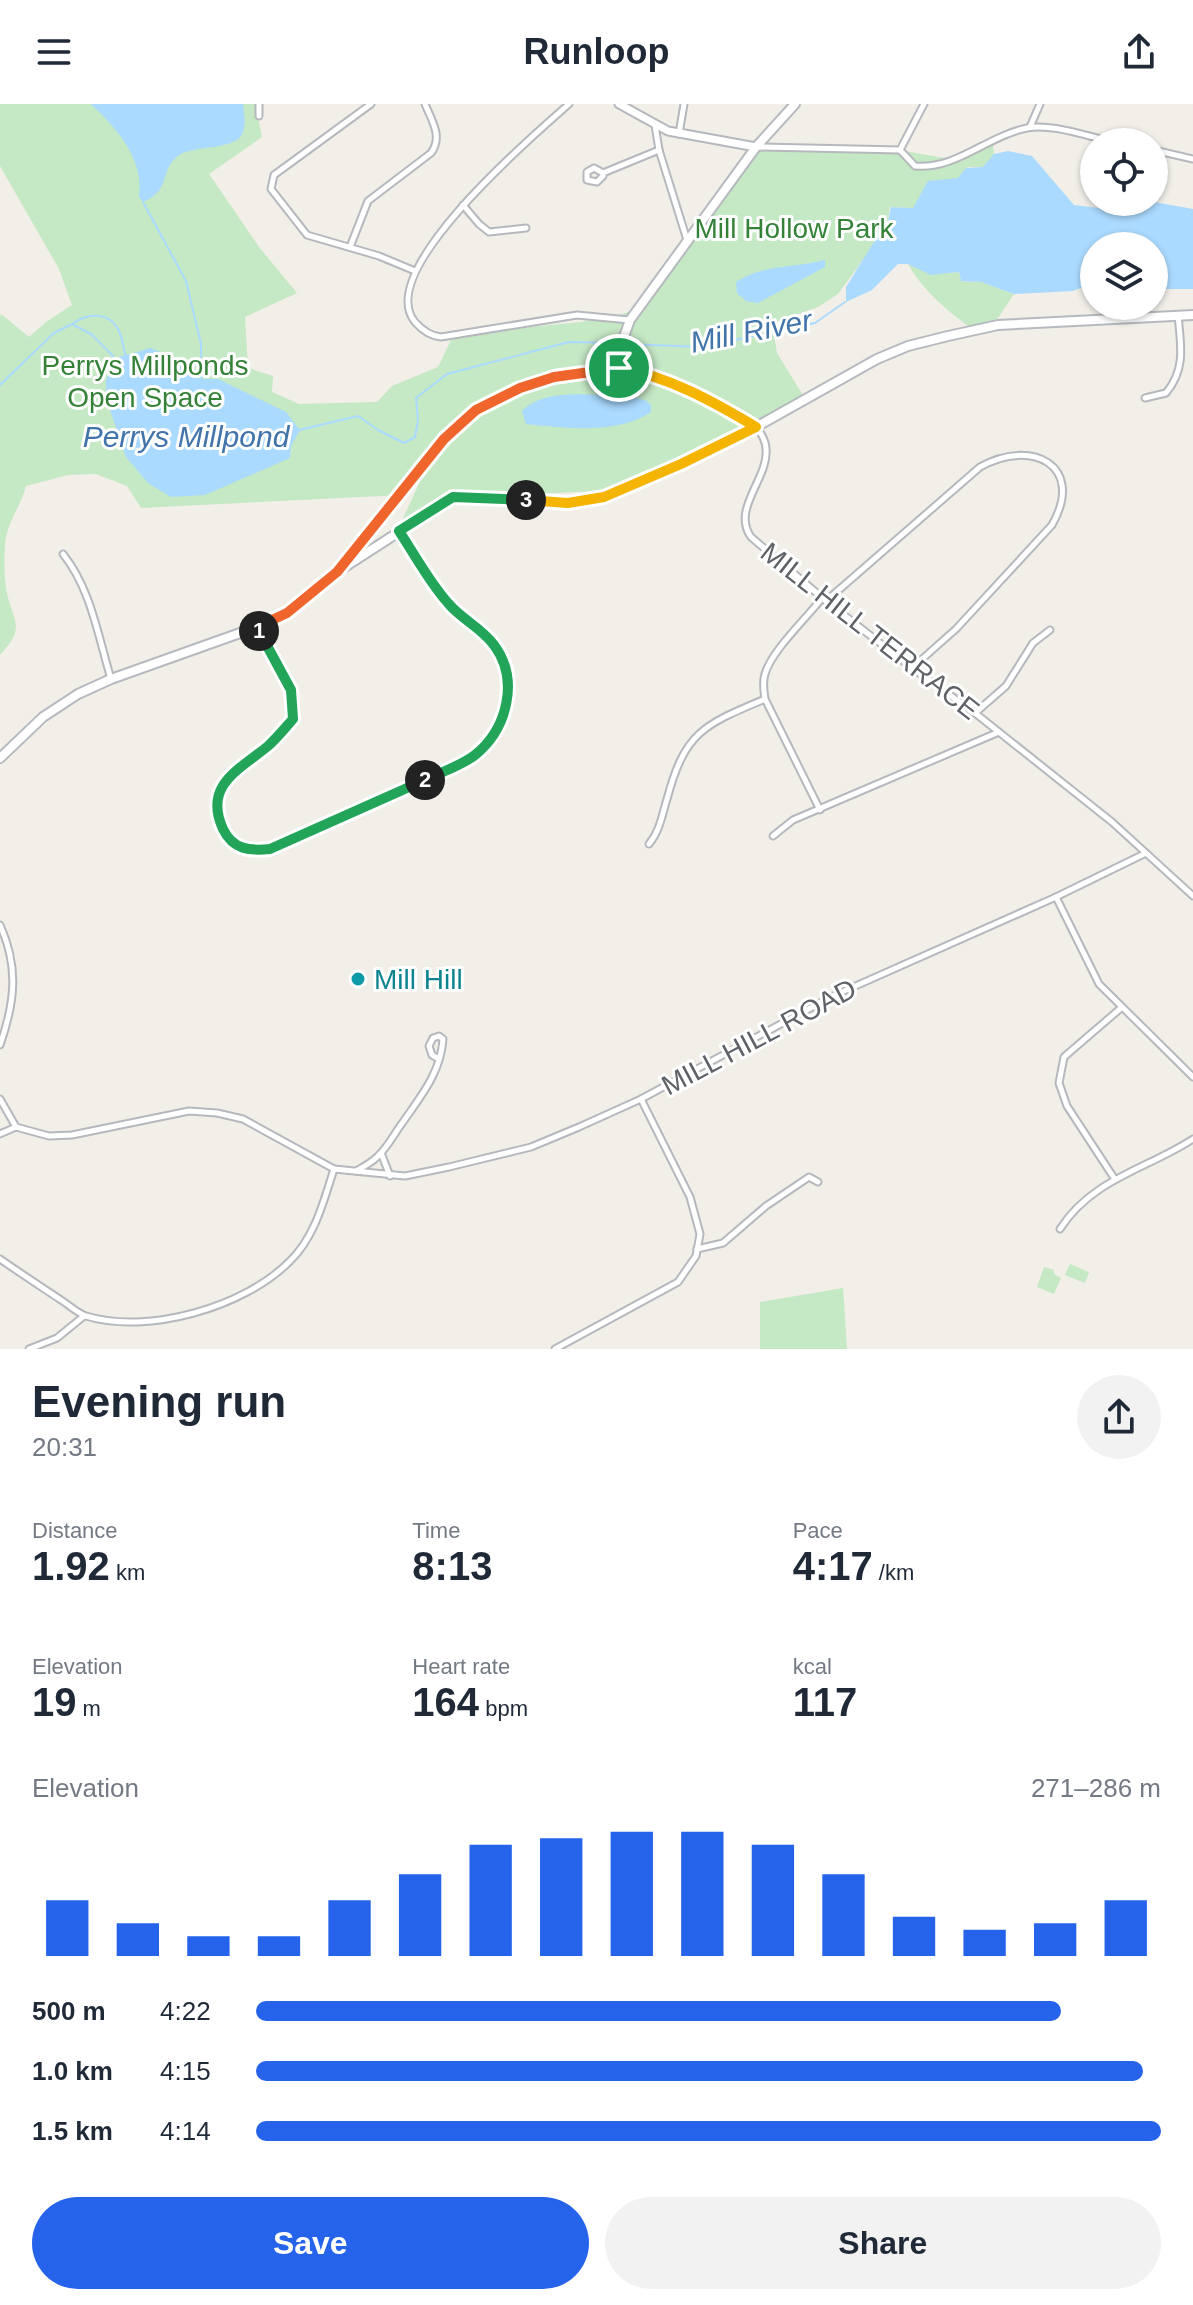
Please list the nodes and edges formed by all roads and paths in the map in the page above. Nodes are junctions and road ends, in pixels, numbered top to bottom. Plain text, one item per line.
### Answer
1 (259, 104) edge
2 (371, 104) edge
3 (425, 104) edge
4 (569, 104) edge
5 (619, 104) edge
6 (684, 104) edge
7 (795, 104) edge
8 (924, 104) edge
9 (1040, 104) edge
10 (259, 116) dead end
11 (655, 125) junction
12 (1030, 127) junction
13 (679, 134) junction
14 (1080, 136) edge
15 (756, 147) junction
16 (659, 150) junction
17 (900, 150) junction
18 (1168, 153) edge
19 (1193, 159) edge
20 (603, 173) dead end
21 (463, 205) junction
22 (526, 228) dead end
23 (688, 242) junction
24 (350, 247) junction
25 (415, 271) junction
26 (1177, 315) junction
27 (1193, 315) edge
28 (629, 322) junction
29 (619, 368) junction
30 (1145, 398) dead end
31 (756, 427) junction
32 (399, 531) junction
33 (63, 554) dead end
34 (337, 572) junction
35 (824, 599) junction
36 (257, 627) junction
37 (1050, 630) dead end
38 (912, 668) junction
39 (111, 679) junction
40 (765, 699) junction
41 (975, 713) junction
42 (999, 732) junction
43 (0, 758) edge
44 (820, 810) junction
45 (773, 836) dead end
46 (649, 844) dead end
47 (1146, 853) junction
48 (1193, 896) edge
49 (1056, 897) junction
50 (0, 925) edge
51 (1121, 1008) junction
52 (0, 1045) edge
53 (439, 1059) dead end
54 (1193, 1077) edge
55 (0, 1099) edge
56 (641, 1099) junction
57 (16, 1127) junction
58 (0, 1134) edge
59 (1193, 1139) edge
60 (381, 1153) junction
61 (334, 1169) junction
62 (355, 1171) junction
63 (390, 1176) junction
64 (1114, 1178) junction
65 (818, 1182) dead end
66 (1060, 1229) dead end
67 (697, 1249) junction
68 (0, 1259) edge
69 (84, 1316) junction
70 (29, 1349) edge
71 (555, 1349) edge

1 - 10 street
2 - 24 street
3 - 24 street
4 - 21 street
5 - 11 street
6 - 13 street
7 - 15 main road
8 - 17 street
9 - 12 street
11 - 13 street
11 - 16 street
12 - 14 street
12 - 17 street
13 - 15 street
15 - 17 street
15 - 23 main road
16 - 20 street
16 - 23 street
18 - 19 street
21 - 22 street
21 - 25 street
23 - 28 main road
24 - 25 street
25 - 28 street
26 - 27 main road
26 - 30 street
26 - 31 main road
28 - 29 main road
29 - 31 street
29 - 34 main road
31 - 32 main road
31 - 35 street, MILL HILL TERRACE
32 - 34 main road
32 - 36 street
33 - 39 street
34 - 36 main road
35 - 38 street, MILL HILL TERRACE
35 - 38 street
35 - 40 street
36 - 39 main road
37 - 41 street
38 - 41 street, MILL HILL TERRACE
39 - 43 main road
40 - 44 street
40 - 46 street
41 - 42 street, MILL HILL TERRACE
42 - 44 street
42 - 47 street, MILL HILL TERRACE
44 - 45 street
47 - 48 street, MILL HILL TERRACE
47 - 49 street, MILL HILL ROAD
49 - 51 street
49 - 56 street, MILL HILL ROAD
50 - 52 street
51 - 54 street
51 - 64 street
53 - 60 street
55 - 57 street
56 - 63 street
56 - 67 street, MILL HILL ROAD
57 - 58 street
57 - 61 street
59 - 64 street
60 - 62 street
60 - 63 street
61 - 62 street
61 - 69 street
62 - 63 street
64 - 66 street
65 - 67 street
67 - 71 street
68 - 69 street
69 - 70 street

